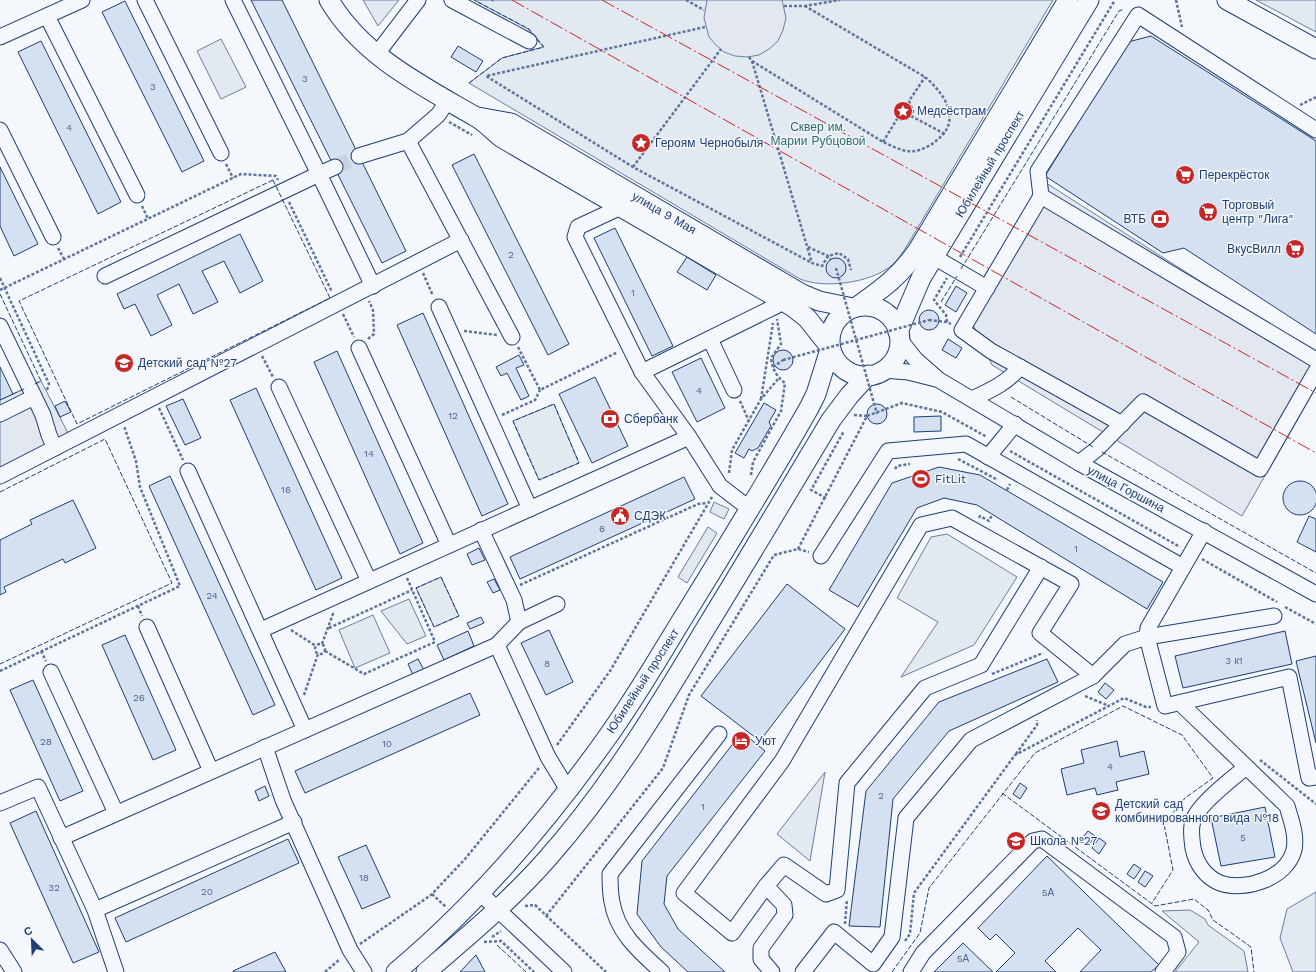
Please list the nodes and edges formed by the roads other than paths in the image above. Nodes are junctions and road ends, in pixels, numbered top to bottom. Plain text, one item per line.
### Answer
1 (82, 0) edge
2 (145, 0) edge
3 (233, 0) edge
4 (329, 0) edge
5 (418, 0) edge
6 (452, 0) edge
7 (1068, 0) edge
8 (1089, 0) edge
9 (1227, 0) edge
10 (47, 16) junction
11 (0, 37) edge
12 (529, 41) dead end
13 (1316, 49) edge
14 (376, 55) junction
15 (447, 102) junction
16 (477, 117) junction
17 (0, 130) edge
18 (1316, 130) edge
19 (408, 141) junction
20 (221, 153) dead end
21 (359, 156) tunnel mouth
22 (335, 167) tunnel mouth
23 (319, 174) junction
24 (136, 195) dead end
25 (1041, 196) junction
26 (621, 207) junction
27 (53, 237) dead end
28 (461, 240) junction
29 (934, 257) junction
30 (105, 276) dead end
31 (369, 288) junction
32 (987, 288) junction
33 (776, 306) road end
34 (439, 307) road end
35 (855, 307) junction
36 (0, 326) edge
37 (899, 336) junction
38 (512, 337) road end
39 (710, 339) junction
40 (359, 348) road end
41 (830, 348) junction
42 (1316, 360) edge
43 (1020, 367) junction
44 (1316, 370) edge
45 (642, 372) junction
46 (876, 373) junction
47 (939, 380) junction
48 (279, 387) road end
49 (734, 390) road end
50 (34, 397) junction
51 (972, 398) junction
52 (0, 414) edge
53 (1015, 424) junction
54 (1122, 424) junction
55 (689, 437) junction
56 (55, 448) junction
57 (988, 457) junction
58 (1079, 463) junction
59 (188, 471) road end
60 (0, 476) edge
61 (530, 508) junction
62 (750, 510) junction
63 (481, 530) junction
64 (1204, 531) junction
65 (449, 545) junction
66 (821, 556) road end
67 (1041, 567) junction
68 (1183, 567) junction
69 (369, 581) junction
70 (1316, 594) edge
71 (556, 604) dead end
72 (1274, 616) dead end
73 (519, 622) junction
74 (147, 627) dead end
75 (261, 630) junction
76 (1147, 638) junction
77 (497, 645) junction
78 (51, 672) dead end
79 (1093, 676) junction
80 (1180, 703) junction
81 (305, 730) junction
82 (719, 734) dead end
83 (265, 747) junction
84 (1251, 764) junction
85 (212, 771) junction
86 (1316, 777) edge
87 (568, 790) junction
88 (0, 803) edge
89 (116, 813) junction
90 (294, 822) junction
91 (61, 838) junction
92 (766, 886) junction
93 (479, 892) junction
94 (95, 910) junction
95 (498, 910) junction
96 (0, 950) edge
97 (14, 972) edge
98 (116, 972) edge
99 (364, 972) edge
100 (396, 972) edge
101 (426, 972) edge
102 (564, 972) edge
103 (662, 972) edge
104 (772, 972) edge
105 (803, 972) edge
106 (911, 972) edge
107 (1163, 972) edge

1 - 10 street
2 - 20 street
3 - 23 street
4 - 14 main road, улица 9 Мая
5 - 14 street
6 - 12 street
7 - 35 main road, Юбилейный проспект
8 - 29 main road, Юбилейный проспект
9 - 13 main road
10 - 11 street
10 - 24 street
14 - 15 main road, улица 9 Мая
15 - 16 main road, улица 9 Мая
15 - 19 street
16 - 26 main road, улица 9 Мая
16 - 35 main road, улица 9 Мая
17 - 27 street
18 - 25 street
19 - 21 street
19 - 28 street
22 - 23 street
23 - 30 street
23 - 31 street
25 - 32 street
25 - 42 street
26 - 41 main road, улица 9 Мая
26 - 45 street
28 - 31 street
28 - 38 street
29 - 32 street
29 - 37 main road, Юбилейный проспект
31 - 56 street
32 - 43 street
33 - 39 street
34 - 61 street
35 - 37 main road
35 - 41 main road, Юбилейный проспект
36 - 50 street
37 - 46 main road, Юбилейный проспект
37 - 47 street, улица Горшина
39 - 45 street
39 - 49 street
40 - 65 street
41 - 46 main road
41 - 62 main road, Юбилейный проспект
43 - 51 street
43 - 54 street
44 - 54 street
45 - 55 street
46 - 47 street, улица Горшина
46 - 95 main road, Юбилейный проспект
47 - 51 street, улица Горшина
48 - 69 street
50 - 52 street
50 - 56 street
51 - 53 street, улица Горшина
53 - 57 street
53 - 58 street, улица Горшина
54 - 58 street
55 - 61 street
55 - 62 street
56 - 60 street
57 - 66 street
57 - 68 street
58 - 64 street, улица Горшина
59 - 75 street
61 - 63 street
62 - 87 main road, Юбилейный проспект
63 - 65 street
63 - 73 street
64 - 68 street
64 - 70 street, улица Горшина
65 - 69 street
67 - 79 street
67 - 92 street
67 - 92 street
68 - 76 street
69 - 75 street
71 - 73 street
72 - 76 street
73 - 77 street
74 - 85 street
75 - 81 street
76 - 79 street
76 - 80 street
77 - 81 street
77 - 87 street
78 - 89 street
79 - 105 street
80 - 84 street
80 - 86 street
81 - 83 street
82 - 103 street
83 - 85 street
83 - 90 street
84 - 84 street
85 - 89 street
87 - 93 main road, Юбилейный проспект
88 - 91 street
89 - 91 street
90 - 94 street
90 - 99 street
91 - 94 street
92 - 104 street
93 - 95 street
93 - 100 main road, Юбилейный проспект
94 - 98 street
95 - 101 main road, Юбилейный проспект
95 - 102 street
96 - 97 street
106 - 107 street

